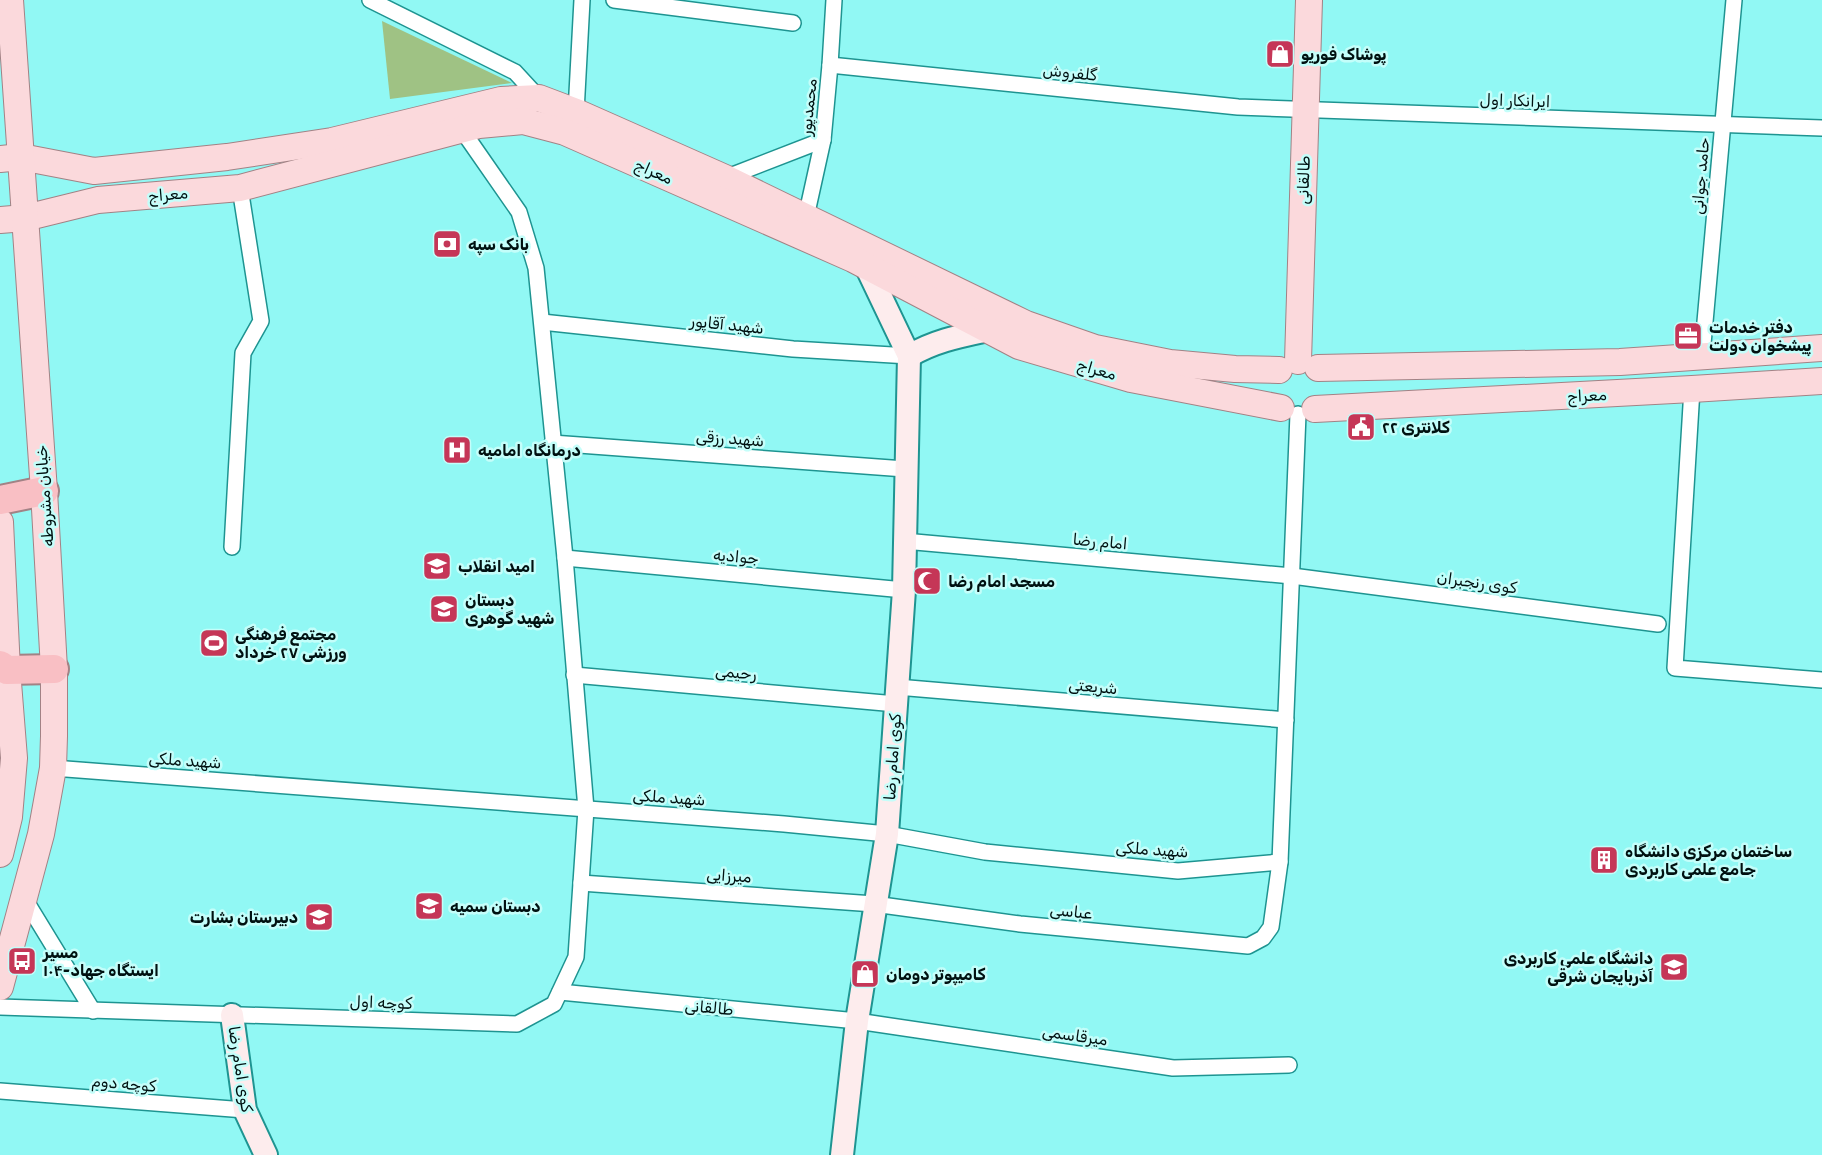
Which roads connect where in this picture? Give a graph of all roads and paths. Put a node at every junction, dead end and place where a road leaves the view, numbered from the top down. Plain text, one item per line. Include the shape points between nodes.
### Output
1 (370, 0) edge
2 (582, 0) edge
3 (614, 0) edge
4 (834, 0) edge
5 (1309, 0) edge
6 (1734, 0) edge
7 (7, 13) edge
8 (793, 23) dead end
9 (831, 65) junction
10 (539, 98) junction
11 (1305, 111) junction
12 (576, 112) junction
13 (1723, 124) junction
14 (1822, 128) edge
15 (462, 130) junction
16 (823, 140) junction
17 (10, 158) edge
18 (94, 171) junction
19 (725, 178) junction
20 (240, 188) junction
21 (98, 200) junction
22 (806, 217) junction
23 (25, 218) junction
24 (0, 220) edge
25 (866, 266) junction
26 (542, 322) junction
27 (988, 330) junction
28 (1822, 348) edge
29 (909, 356) junction
30 (1702, 356) junction
31 (1298, 366) junction
32 (1822, 381) edge
33 (1692, 389) junction
34 (1298, 410) junction
35 (552, 443) junction
36 (905, 469) junction
37 (44, 490) junction
38 (0, 500) edge
39 (0, 522) edge
40 (904, 542) junction
41 (232, 547) dead end
42 (565, 558) junction
43 (1292, 576) junction
44 (904, 590) junction
45 (1658, 624) dead end
46 (4, 668) edge
47 (54, 669) junction
48 (574, 675) junction
49 (1822, 680) edge
50 (896, 695) junction
51 (1286, 720) junction
52 (53, 768) junction
53 (586, 809) junction
54 (887, 834) junction
55 (0, 854) edge
56 (1280, 862) junction
57 (581, 883) junction
58 (24, 898) junction
59 (874, 904) junction
60 (0, 987) edge
61 (560, 992) junction
62 (0, 1007) edge
63 (93, 1011) junction
64 (232, 1015) junction
65 (857, 1022) junction
66 (1288, 1065) dead end
67 (0, 1091) edge
68 (245, 1110) junction
69 (266, 1155) edge
70 (842, 1155) edge

1 - 10 street via 515,72
2 - 12 street
3 - 8 street
4 - 9 street, محمدپور
5 - 11 main road, طالقانی
6 - 13 street, حامد جوانی
7 - 17 main road, خیابان مشروطه
9 - 11 street, گلفروش
9 - 16 street, محمدپور
10 - 12 main road, معراج
10 - 18 main road, معراج via 501,100 332,141
11 - 13 street, ایرانکار اول
11 - 31 main road, طالقانی
12 - 19 main road, معراج
13 - 14 street, ایرانکار اول
13 - 30 street, حامد جوانی
15 - 20 main road, معراج
15 - 25 main road, معراج via 523,121 565,132
15 - 26 street, کوچه اول via 519,212 536,268
16 - 19 street
16 - 22 street, محمدپور
17 - 18 main road, معراج
17 - 23 main road, خیابان مشروطه
18 - 21 main road
19 - 22 main road, معراج
20 - 21 main road, معراج
20 - 41 street via 261,321 243,353
21 - 23 main road, معراج
22 - 31 main road, معراج via 1026,324 1095,348 1170,363 1235,369
23 - 24 main road, معراج
23 - 37 main road, خیابان مشروطه
25 - 27 main road, معراج
25 - 29 street
26 - 29 street, شهید آقاپور via 793,349
26 - 35 street, کوچه اول
27 - 29 street via 924,346
27 - 34 main road, معراج via 1018,346 1131,379
28 - 30 main road, معراج
29 - 36 street, کوی امام رضا
30 - 31 main road, معراج via 1620,362
31 - 34 main road via 1274,377 1273,393 1276,401
31 - 34 main road via 1323,375 1326,384 1322,402
32 - 33 main road, معراج
33 - 34 main road, معراج
33 - 49 street via 1675,668
34 - 43 street
35 - 36 street, شهید رزقی
35 - 42 street, کوچه اول
36 - 40 street, کوی امام رضا
37 - 38 highway
37 - 47 main road, خیابان مشروطه
39 - 46 main road
40 - 43 street, امام رضا
40 - 44 street, کوی امام رضا
42 - 44 street, جوادیه
42 - 48 street, کوچه اول
43 - 45 street, کوی رنجبران
43 - 51 street
44 - 50 street, کوی امام رضا
46 - 47 highway
46 - 55 main road via 14,758 9,817
47 - 52 main road, خیابان مشروطه
48 - 50 street, رحیمی
48 - 53 street, کوچه اول
50 - 51 street, شریعتی
50 - 54 street, کوی امام رضا
51 - 56 street
52 - 53 street, شهید ملکی
52 - 58 main road, خیابان مشروطه
53 - 54 street, شهید ملکی
53 - 57 street, کوچه اول
54 - 56 street, شهید ملکی via 985,852 1178,871
54 - 59 street, کوی امام رضا
56 - 59 street, عباسی via 1271,927 1263,938 1248,946 1020,924
57 - 59 street, میرزایی
57 - 61 street, کوچه اول via 576,957
58 - 60 main road, خیابان مشروطه
58 - 63 street
59 - 65 street, کوی امام رضا
61 - 64 street, کوچه اول via 555,1004 518,1024
61 - 65 street, طالقانی
62 - 63 street, کوچه اول
63 - 64 street, کوچه اول
64 - 68 street, کوی امام رضا
65 - 66 street, میرقاسمی via 1173,1068
65 - 70 street, کوی امام رضا
67 - 68 street, کوچه دوم
68 - 69 street, کوی امام رضا

